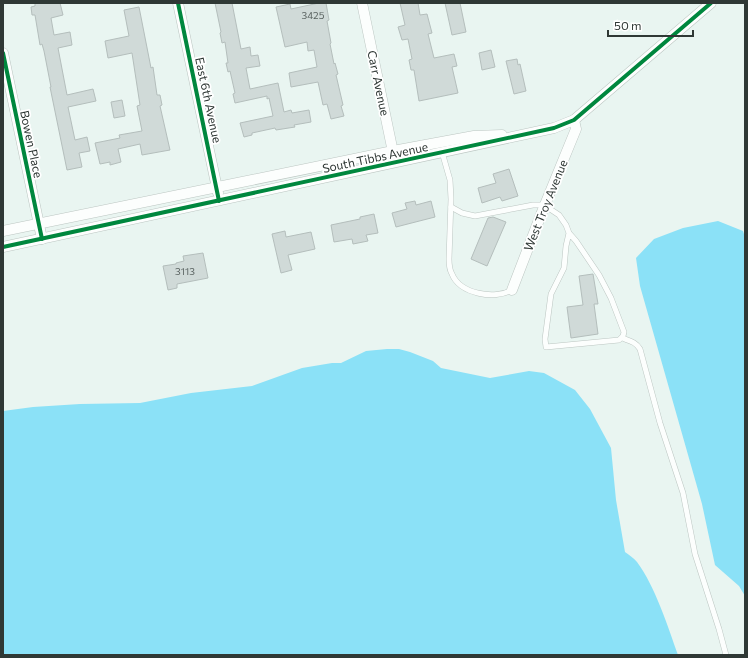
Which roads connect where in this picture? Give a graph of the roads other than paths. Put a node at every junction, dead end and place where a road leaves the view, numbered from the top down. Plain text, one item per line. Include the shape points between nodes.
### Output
1 (178, 3) edge
2 (362, 3) edge
3 (711, 3) edge
4 (3, 53) edge
5 (574, 120) junction
6 (530, 134) junction
7 (393, 151) junction
8 (442, 152) junction
9 (396, 163) junction
10 (216, 187) junction
11 (219, 201) junction
12 (544, 205) junction
13 (451, 207) junction
14 (38, 224) junction
15 (3, 231) edge
16 (569, 233) junction
17 (42, 239) junction
18 (3, 247) edge
19 (512, 290) joint
20 (622, 338) junction
21 (726, 655) edge

1 - 10 street, East 6th Avenue
2 - 7 street, Carr Avenue
3 - 5 street, South Tibbs Avenue
4 - 14 street, Bowen Place
5 - 6 street, South Tibbs Avenue
5 - 12 street, West Troy Avenue via 576,128
6 - 7 street, South Tibbs Avenue via 474,136
6 - 8 street, South Tibbs Avenue
7 - 9 street, Carr Avenue
7 - 10 street, South Tibbs Avenue
8 - 9 street, South Tibbs Avenue
8 - 13 lane via 450,180
9 - 11 street, South Tibbs Avenue
10 - 11 street, East 6th Avenue
10 - 14 street, South Tibbs Avenue
11 - 17 street, South Tibbs Avenue
12 - 13 lane via 475,216
12 - 16 lane via 559,215
12 - 19 street, West Troy Avenue
13 - 19 lane via 449,259 452,276 460,285 478,293 495,295
14 - 15 street, South Tibbs Avenue
14 - 17 street, Bowen Place
16 - 20 lane via 599,275 620,320 624,332
16 - 20 lane via 564,268 551,294 546,347 615,341
17 - 18 street, South Tibbs Avenue
20 - 21 lane via 633,342 640,349 660,423 683,493 695,554

